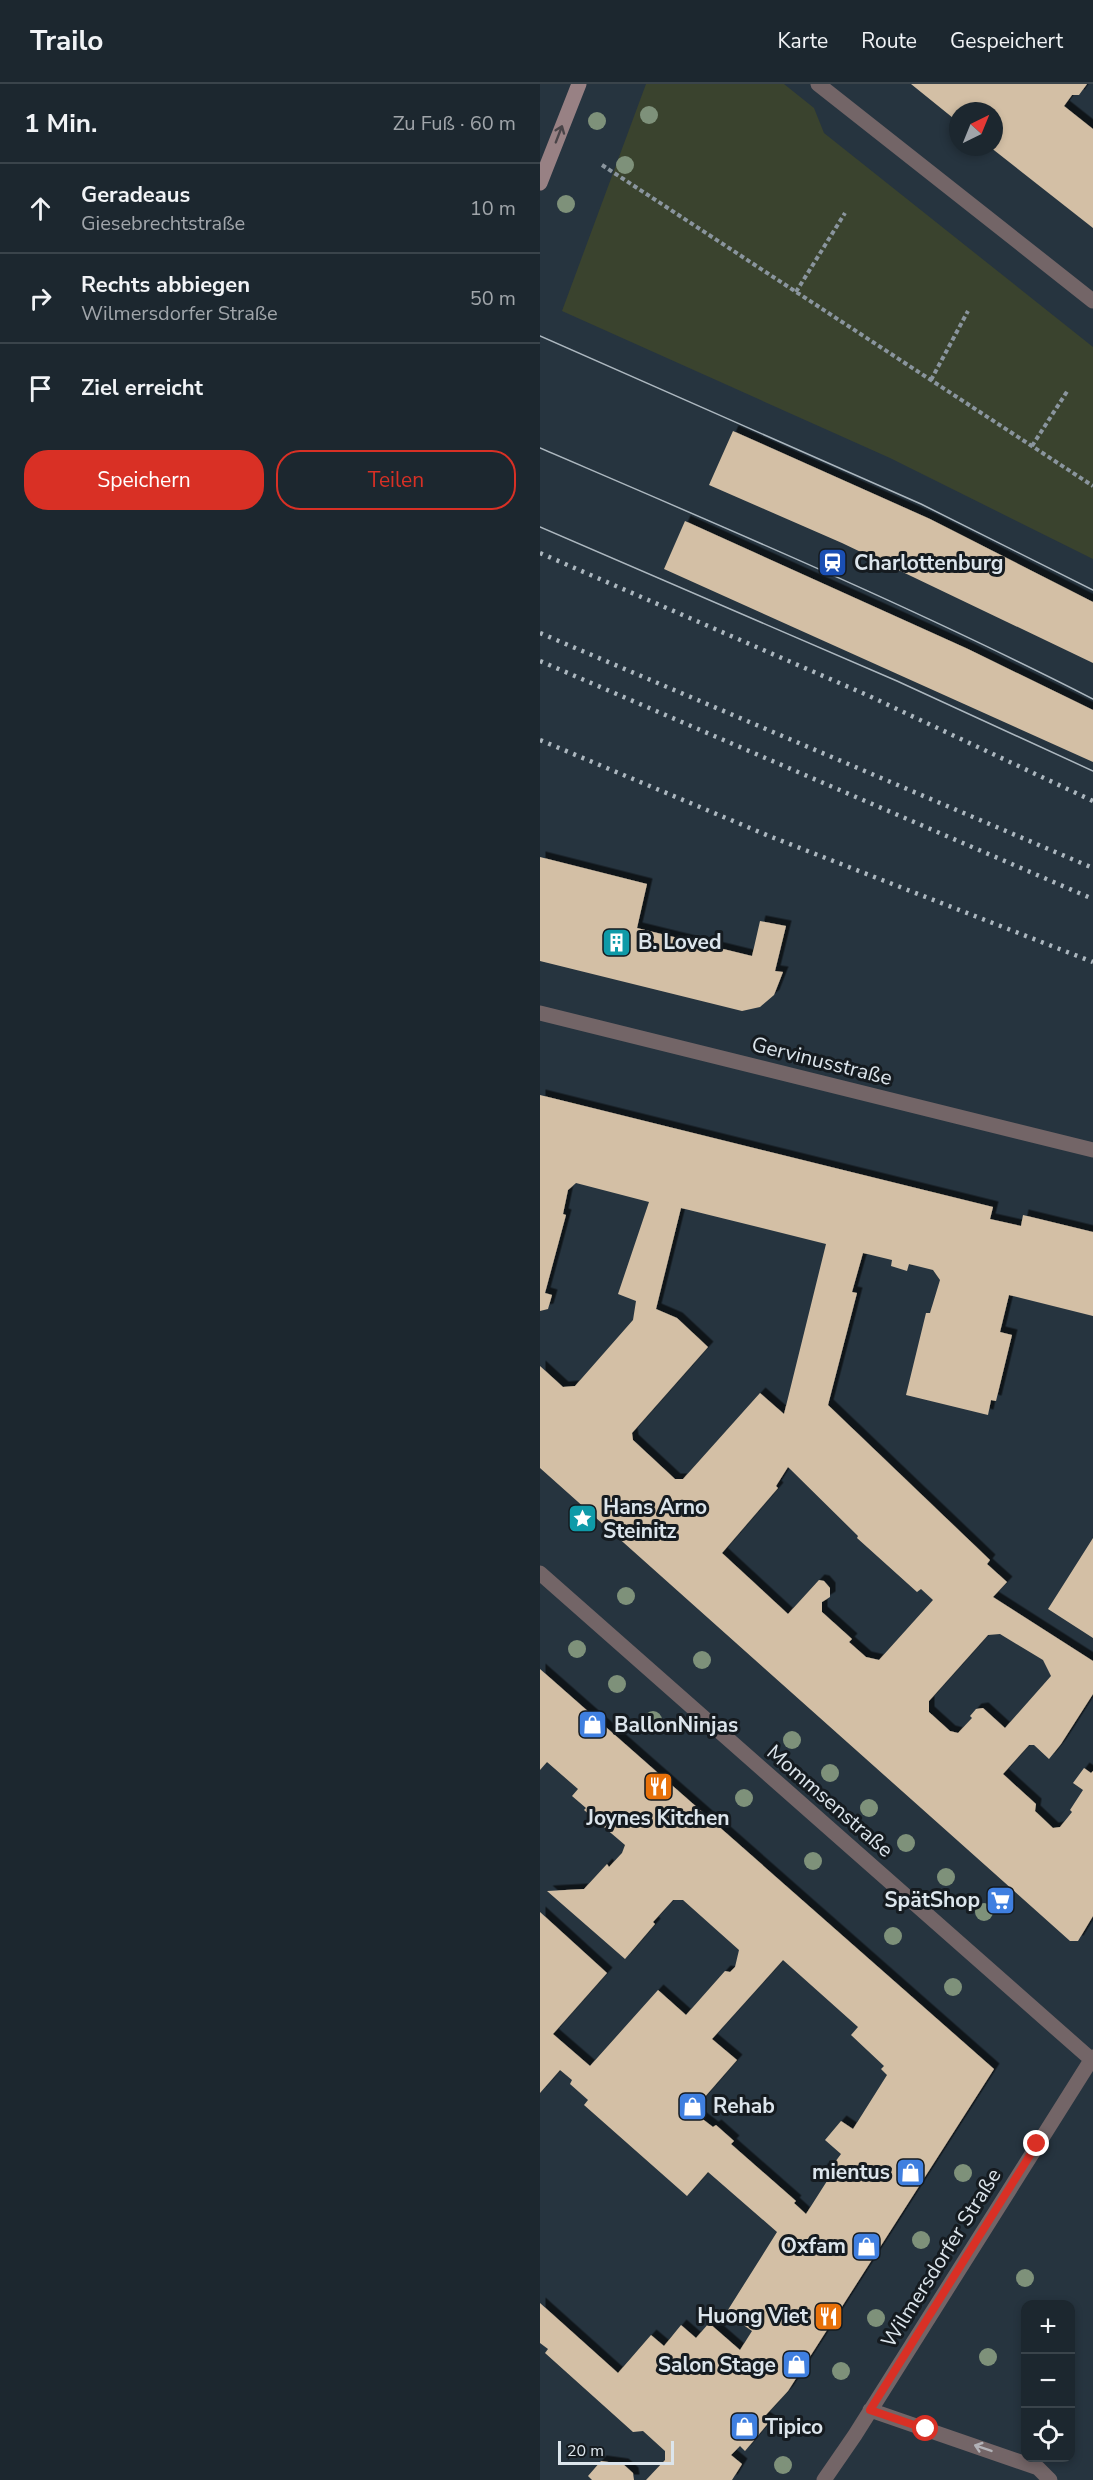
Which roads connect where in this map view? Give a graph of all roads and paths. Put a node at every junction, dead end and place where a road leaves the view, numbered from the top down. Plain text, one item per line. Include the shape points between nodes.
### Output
1 (579, 84) edge
2 (818, 84) edge
3 (602, 165) dead end
4 (540, 183) edge
5 (845, 213) dead end
6 (796, 292) junction
7 (1093, 301) edge
8 (968, 311) dead end
9 (931, 380) junction
10 (1068, 390) dead end
11 (1032, 446) junction
12 (1093, 486) edge
13 (540, 1013) edge
14 (1093, 1149) edge
15 (540, 1573) edge
16 (1093, 2059) edge
17 (870, 2410) junction
18 (824, 2480) edge
19 (1050, 2480) edge

4 -> 1 main road
2 - 7 street
3 - 6 path
5 - 6 path
6 - 9 path
8 - 9 path
9 - 11 path
10 - 11 path
11 - 12 path
13 - 14 street, Gervinusstraße
15 - 16 street, Mommsenstraße
16 - 17 street, Wilmersdorfer Straße
17 - 18 street, Wilmersdorfer Straße
19 -> 17 street via 1038,2468

